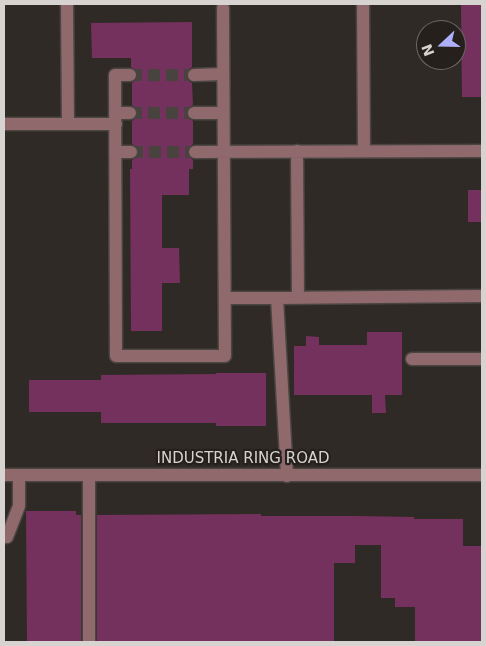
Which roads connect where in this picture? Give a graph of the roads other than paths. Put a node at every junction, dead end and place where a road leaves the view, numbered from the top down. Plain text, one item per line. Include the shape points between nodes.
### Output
1 (67, 4) edge
2 (363, 4) edge
3 (223, 8) dead end
4 (130, 74) tunnel mouth
5 (194, 74) tunnel mouth
6 (223, 74) junction
7 (130, 113) tunnel mouth
8 (194, 113) tunnel mouth
9 (224, 113) junction
10 (116, 119) junction
11 (4, 124) edge
12 (68, 124) junction
13 (297, 151) junction
14 (364, 151) junction
15 (482, 151) edge
16 (116, 152) junction
17 (131, 152) tunnel mouth
18 (195, 152) tunnel mouth
19 (224, 152) junction
20 (482, 296) edge
21 (224, 298) junction
22 (277, 298) junction
23 (298, 298) junction
24 (412, 359) dead end
25 (482, 359) edge
26 (4, 475) edge
27 (19, 475) junction
28 (482, 475) edge
29 (89, 476) junction
30 (287, 476) junction
31 (4, 536) edge
32 (89, 642) edge

1 - 12 street
2 - 14 street
3 - 6 street
4 - 10 street via 115,74
5 - 6 street
6 - 9 street
7 - 10 street
8 - 9 street
9 - 19 street
10 - 12 street
10 - 16 street
11 - 12 street
13 - 14 street
13 - 19 street
13 - 23 street
14 - 15 street
16 - 17 street
16 - 21 street via 116,356 224,356
18 - 19 street
19 - 21 street
20 - 23 street
21 - 22 street
22 - 23 street
22 - 30 street
24 - 25 street
26 - 27 street, INDUSTRIA RING ROAD
27 - 29 street, INDUSTRIA RING ROAD
27 - 31 street via 20,506 7,536
28 - 30 street, INDUSTRIA RING ROAD
29 - 30 street, INDUSTRIA RING ROAD
29 - 32 street

